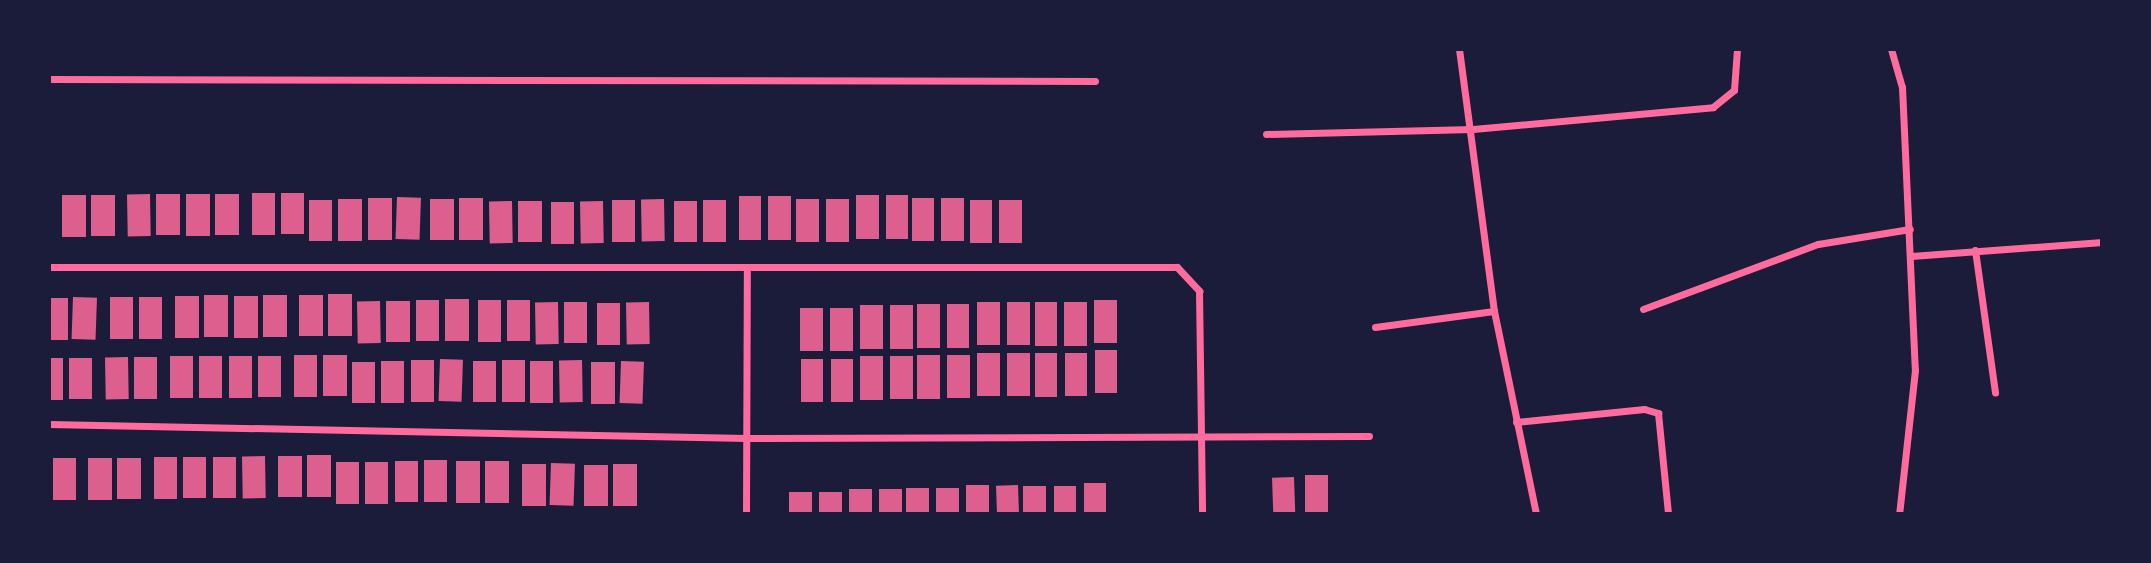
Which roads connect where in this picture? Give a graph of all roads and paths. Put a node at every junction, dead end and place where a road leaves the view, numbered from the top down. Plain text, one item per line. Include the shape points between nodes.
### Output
1 (1459, 49) edge
2 (1737, 49) edge
3 (1891, 49) edge
4 (49, 79) edge
5 (1095, 81) dead end
6 (1473, 130) junction
7 (1266, 134) dead end
8 (1910, 229) junction
9 (2102, 242) edge
10 (1975, 250) junction
11 (1910, 256) junction
12 (49, 267) edge
13 (747, 268) junction
14 (1643, 309) dead end
15 (1494, 312) junction
16 (1375, 327) dead end
17 (1995, 393) dead end
18 (1516, 422) junction
19 (49, 424) edge
20 (1369, 436) dead end
21 (747, 438) junction
22 (1203, 440) junction
23 (746, 514) edge
24 (1202, 514) edge
25 (1535, 514) edge
26 (1668, 514) edge
27 (1899, 514) edge

1 - 6 street
2 - 6 street via 1734,90 1713,107
3 - 8 street via 1902,87
4 - 5 street
6 - 7 street
6 - 15 street
8 - 11 street
8 - 14 street via 1818,244
9 - 10 street
10 - 11 street
10 - 17 street
11 - 27 street via 1916,411
12 - 13 street
13 - 21 street
13 - 22 street via 1177,267 1199,290
15 - 16 street
15 - 18 street
18 - 25 street
18 - 26 street via 1644,409 1658,413
19 - 21 street
20 - 22 street
21 - 22 street
21 - 23 street
22 - 24 street

